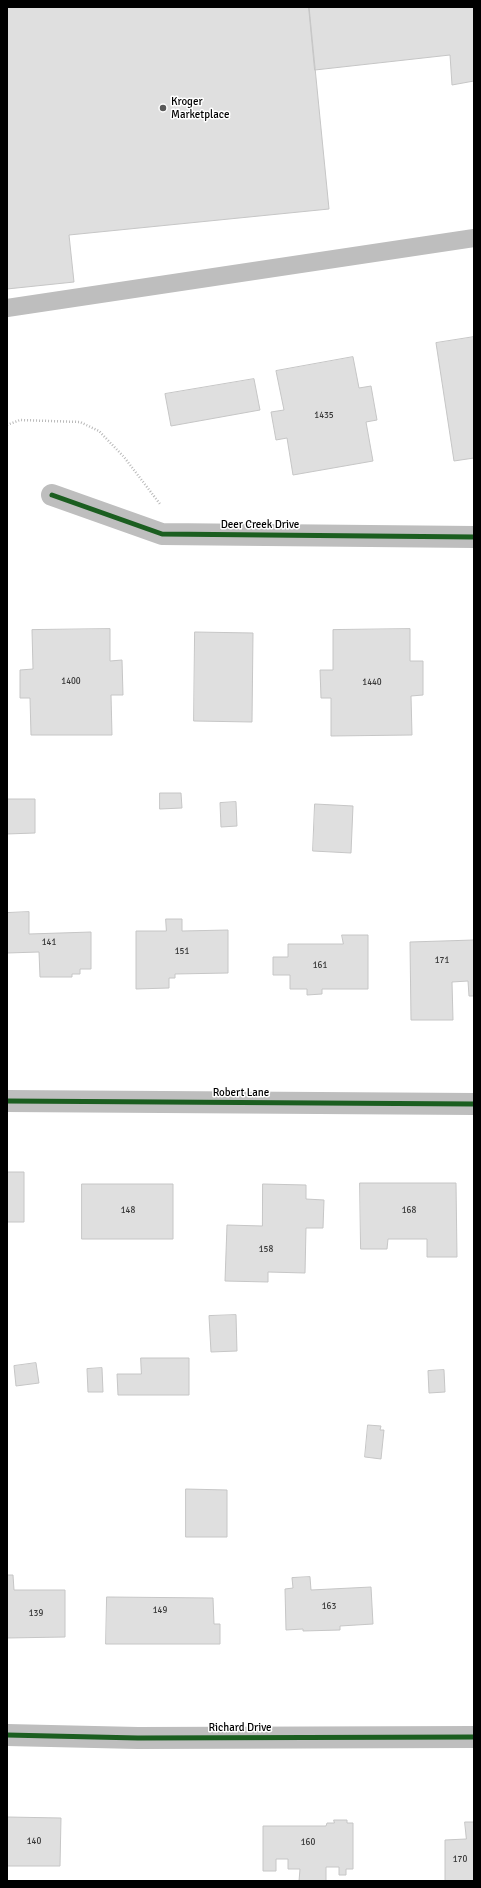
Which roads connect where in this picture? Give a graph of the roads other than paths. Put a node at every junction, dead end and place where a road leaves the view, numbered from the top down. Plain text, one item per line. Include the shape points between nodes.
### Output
1 (474, 238) edge
2 (7, 308) edge
3 (52, 494) dead end
4 (474, 537) edge
5 (7, 1101) edge
6 (474, 1104) edge
7 (7, 1735) edge
8 (474, 1737) edge

1 - 2 lane
3 - 4 street, Deer Creek Drive via 162,534
5 - 6 street, Robert Lane
7 - 8 street, Richard Drive via 138,1738

